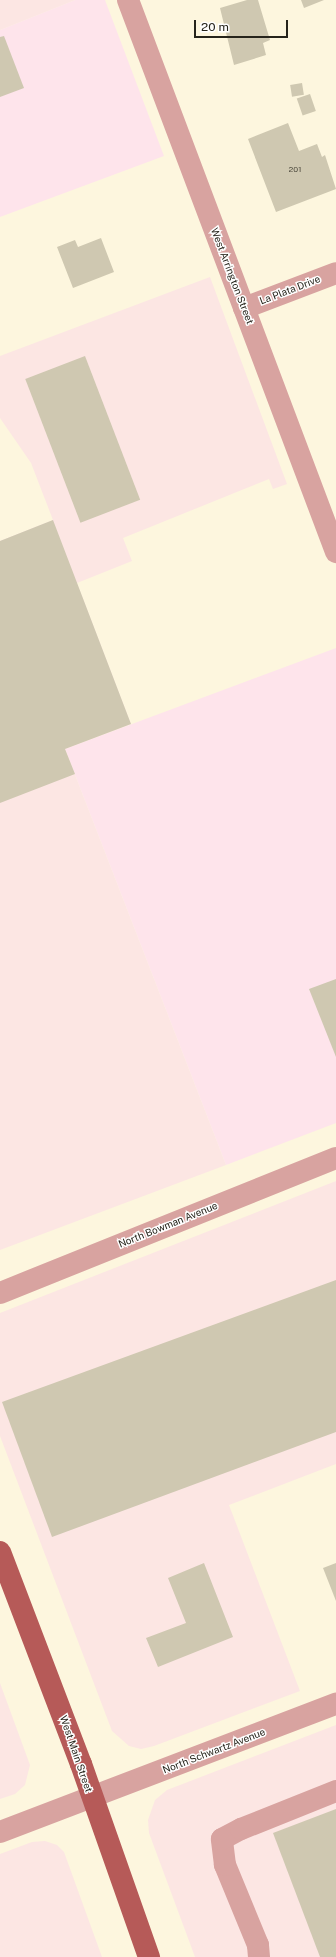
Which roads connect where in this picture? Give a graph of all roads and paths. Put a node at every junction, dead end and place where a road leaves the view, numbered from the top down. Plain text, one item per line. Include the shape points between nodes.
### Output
1 (128, 0) edge
2 (336, 273) edge
3 (244, 308) junction
4 (336, 552) edge
5 (336, 1158) edge
6 (0, 1293) edge
7 (0, 1552) edge
8 (336, 1704) edge
9 (336, 1791) edge
10 (91, 1799) junction
11 (0, 1832) edge
12 (149, 1957) edge
13 (259, 1957) edge

1 - 3 street, West Arrington Street
2 - 3 street, La Plata Drive
3 - 4 street, West Arrington Street
5 - 6 street, North Bowman Avenue
7 - 10 main road, West Main Street via 81,1764
8 - 10 street, North Schwartz Avenue
9 - 13 street via 241,1829 222,1840 225,1864 258,1945
10 - 11 street, North Schwartz Avenue
10 - 12 main road, West Main Street

